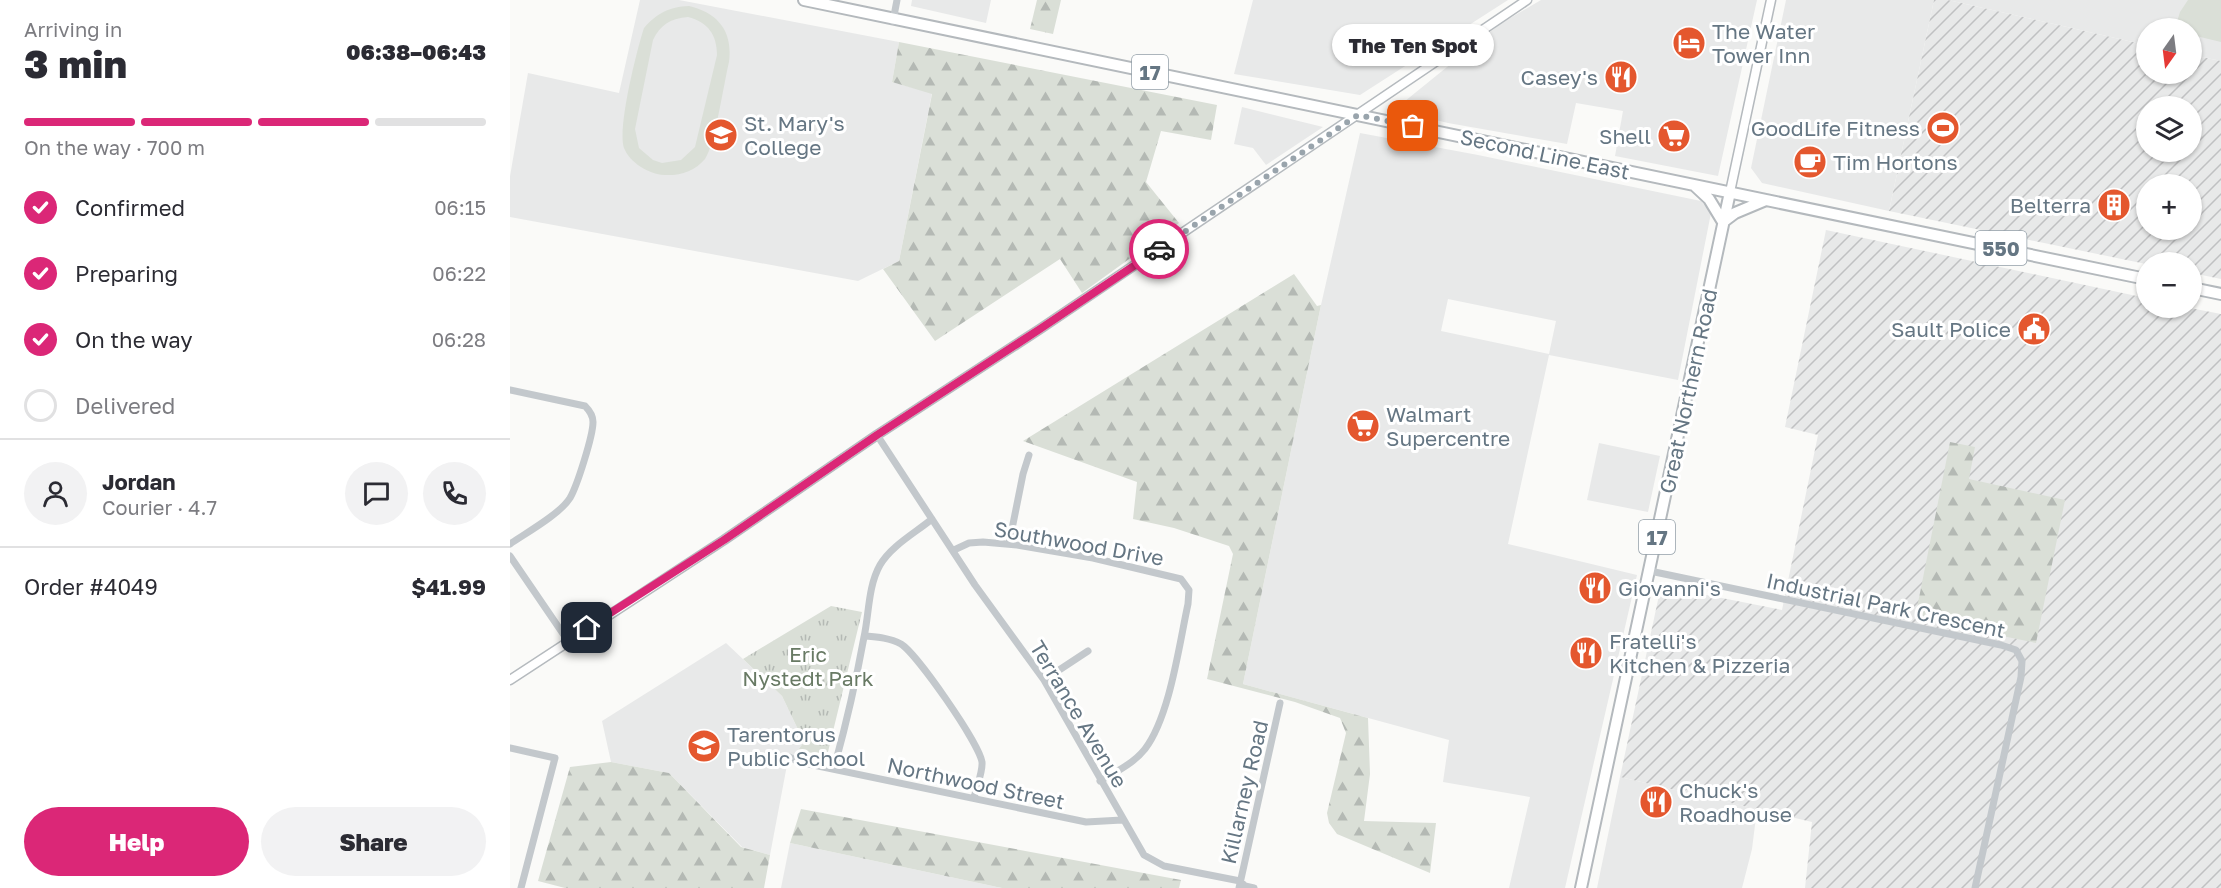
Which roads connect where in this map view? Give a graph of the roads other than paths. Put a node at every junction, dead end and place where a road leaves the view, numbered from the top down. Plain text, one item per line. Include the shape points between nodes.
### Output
1 (804, 0) edge
2 (897, 0) edge
3 (1527, 0) edge
4 (1771, 0) edge
5 (893, 19) junction
6 (1358, 115) junction
7 (1693, 184) junction
8 (1730, 192) junction
9 (1766, 200) junction
10 (1724, 222) junction
11 (2136, 277) edge
12 (2202, 290) edge
13 (2221, 294) edge
14 (510, 390) edge
15 (877, 435) junction
16 (1029, 455) dead end
17 (932, 519) junction
18 (510, 544) edge
19 (1009, 544) junction
20 (954, 550) junction
21 (510, 556) edge
22 (1650, 571) junction
23 (865, 636) junction
24 (568, 641) junction
25 (1088, 651) dead end
26 (510, 680) edge
27 (1044, 680) junction
28 (1280, 703) dead end
29 (510, 748) edge
30 (789, 757) dead end
31 (834, 768) junction
32 (1100, 781) junction
33 (974, 798) junction
34 (1122, 820) junction
35 (1240, 885) edge
36 (520, 888) edge
37 (1254, 888) edge
38 (1581, 888) edge
39 (1975, 888) edge

1 - 5 highway, Second Line East / 17
2 - 5 street
3 - 6 main road
4 - 8 main road, Great Northern Road
5 - 6 highway, Second Line East / 17
6 - 7 highway, Second Line East / 17
6 - 15 main road
7 - 8 highway, Second Line East / 17
7 - 10 highway
8 - 9 highway, Second Line East / 550
8 - 10 highway, Great Northern Road / 17
9 - 10 highway
9 - 11 highway, Second Line East / 550
10 - 22 highway, Great Northern Road / 17
12 - 13 highway
14 - 18 street via 585,406 593,421 582,467 569,499
15 - 17 street, Terrance Avenue
15 - 24 main road
16 - 19 street
17 - 20 street, Terrance Avenue
17 - 23 street via 879,567
19 - 20 street, Southwood Drive via 976,542
19 - 32 street, Southwood Drive via 1093,558 1181,579 1189,590 1163,716 1146,748
20 - 27 street, Terrance Avenue
21 - 24 street
22 - 38 highway, Great Northern Road / 17
22 - 39 street, Industrial Park Crescent via 2016,650 2022,661 2021,677
23 - 31 street
23 - 33 street via 889,639 915,657 973,740 982,763
24 - 26 main road
25 - 27 street
27 - 32 street, Terrance Avenue
28 - 35 street, Killarney Road
29 - 36 street via 555,758
30 - 31 street, Northwood Street
31 - 33 street, Northwood Street
32 - 34 street, Terrance Avenue
33 - 34 street, Northwood Street via 1086,822
34 - 35 street, Terrance Avenue via 1144,855 1164,866
35 - 37 street, Terrance Avenue

